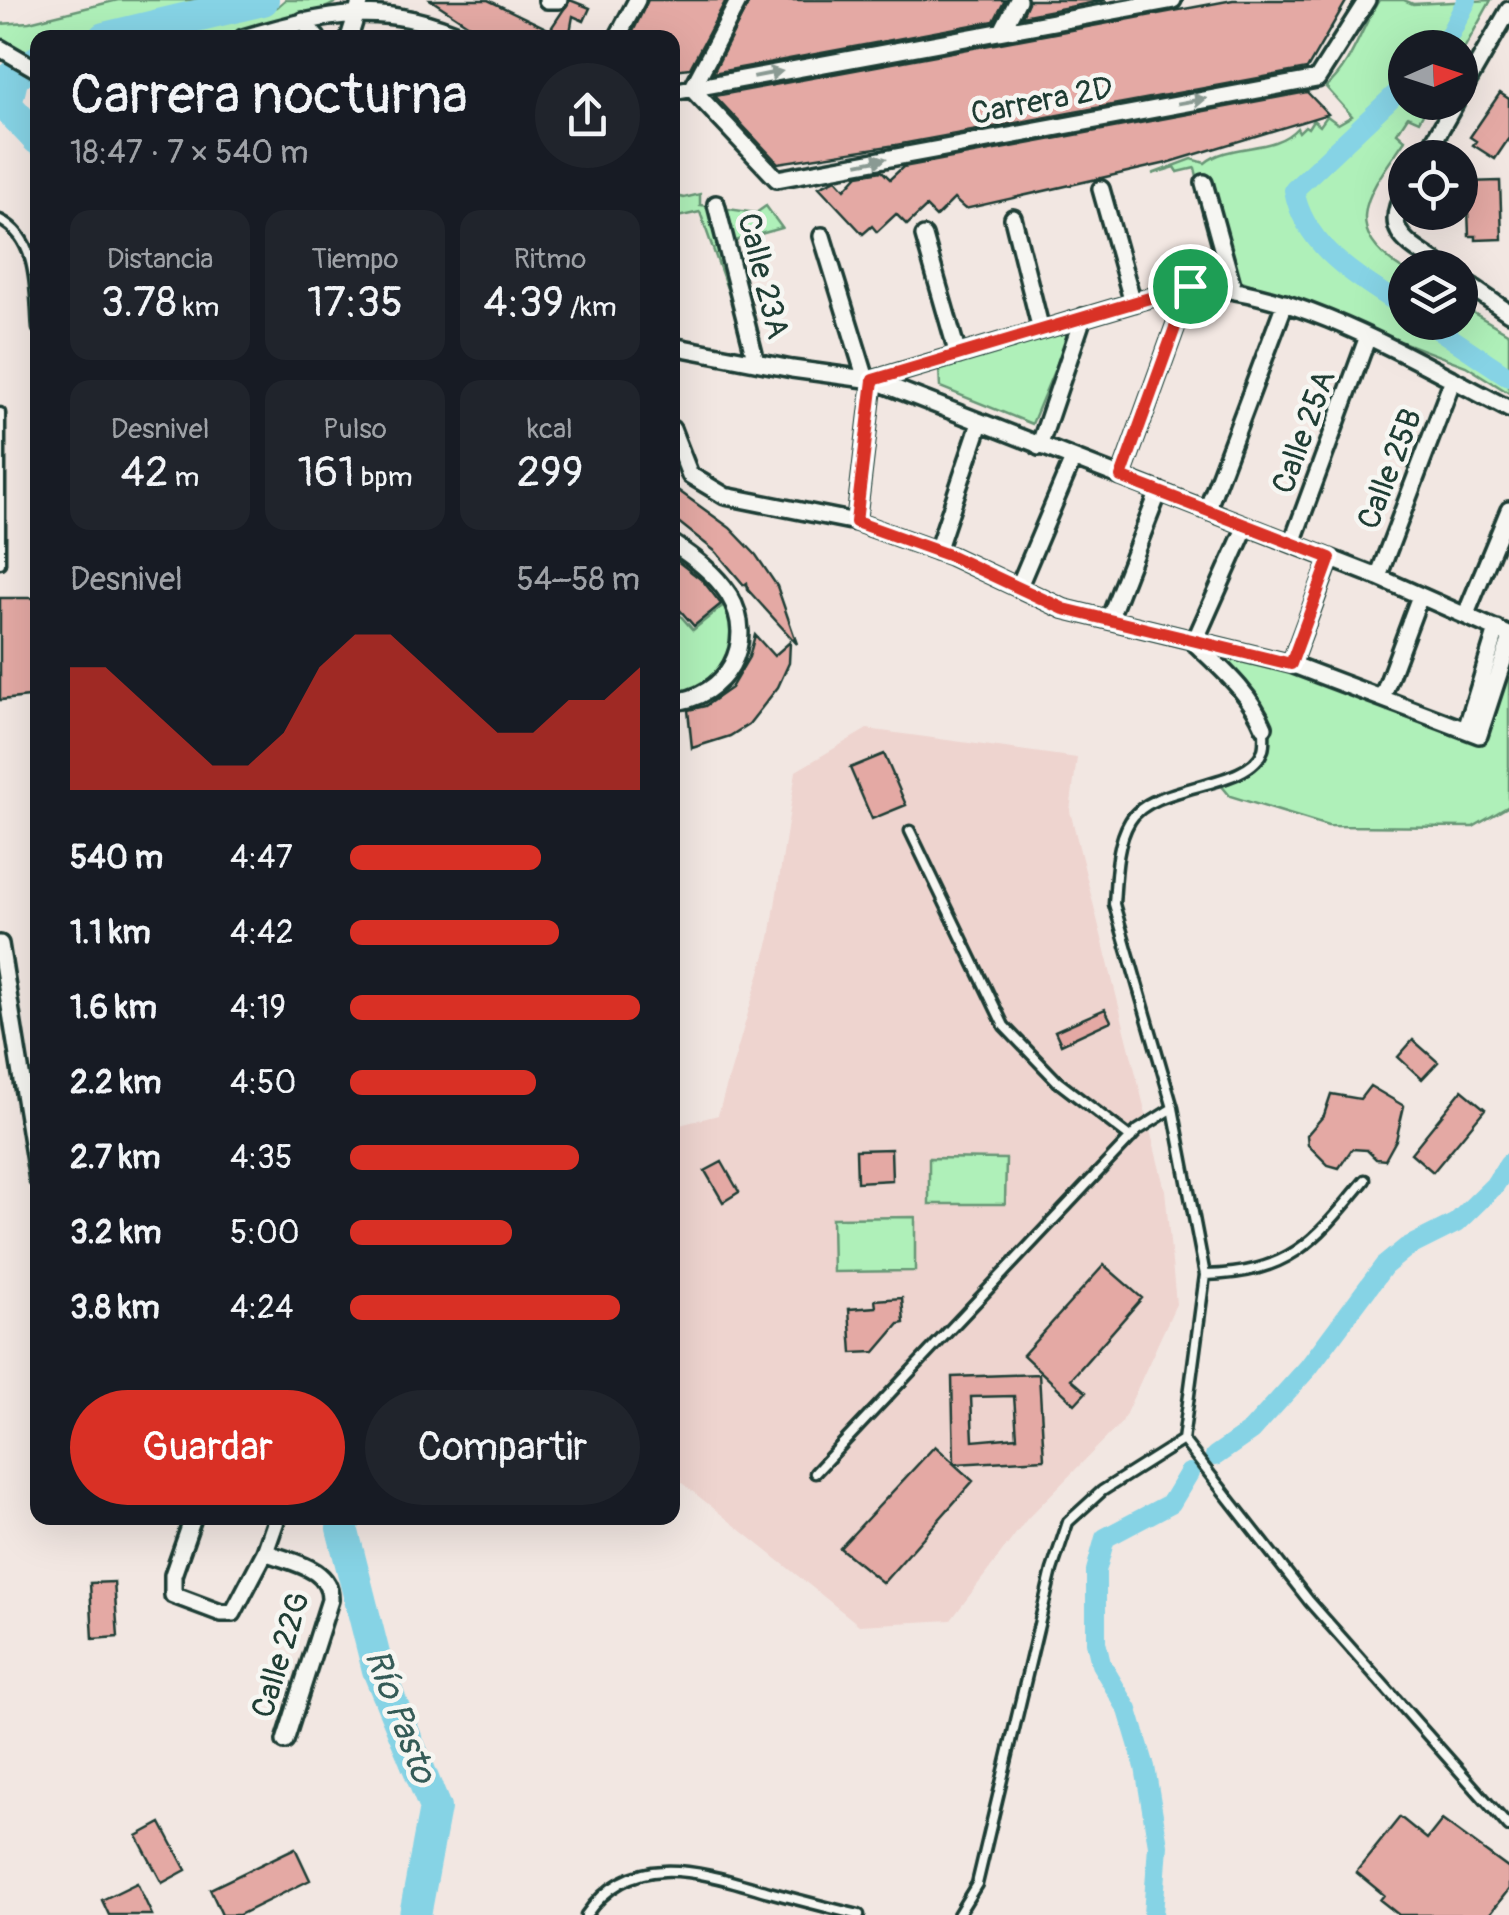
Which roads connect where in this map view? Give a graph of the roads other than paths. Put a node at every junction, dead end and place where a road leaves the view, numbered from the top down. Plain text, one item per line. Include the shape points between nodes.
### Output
1 (547, 0) edge
2 (559, 0) edge
3 (637, 0) edge
4 (739, 0) edge
5 (1018, 0) edge
6 (1172, 0) edge
7 (1367, 0) edge
8 (1126, 4) edge
9 (360, 6) edge
10 (1509, 10) edge
11 (303, 21) junction
12 (1003, 29) junction
13 (271, 30) edge
14 (310, 30) edge
15 (352, 30) edge
16 (453, 30) edge
17 (621, 30) edge
18 (0, 48) edge
19 (1478, 64) edge
20 (30, 65) edge
21 (692, 89) junction
22 (680, 91) edge
23 (776, 179) joint
24 (1204, 182) dead end
25 (1101, 188) dead end
26 (716, 204) dead end
27 (1013, 218) dead end
28 (0, 220) edge
29 (1397, 230) edge
30 (822, 236) dead end
31 (924, 236) dead end
32 (1419, 250) edge
33 (30, 264) edge
34 (1190, 286) junction
35 (1233, 288) junction
36 (1478, 291) edge
37 (1134, 303) junction
38 (1285, 304) junction
39 (1509, 313) edge
40 (1083, 318) junction
41 (1041, 330) junction
42 (1367, 339) junction
43 (680, 348) edge
44 (958, 355) junction
45 (756, 362) junction
46 (870, 379) junction
47 (1453, 379) junction
48 (1509, 409) edge
49 (0, 413) edge
50 (980, 423) junction
51 (1, 426) edge
52 (1039, 447) junction
53 (680, 449) edge
54 (1072, 461) junction
55 (1121, 477) junction
56 (1159, 491) junction
57 (1206, 510) junction
58 (1509, 510) edge
59 (856, 522) junction
60 (1246, 526) junction
61 (1292, 544) junction
62 (680, 548) edge
63 (938, 551) junction
64 (1330, 558) junction
65 (0, 563) edge
66 (1378, 578) junction
67 (1019, 586) junction
68 (1420, 596) junction
69 (1466, 614) junction
70 (1110, 617) junction
71 (1503, 632) edge
72 (1194, 642) junction
73 (1509, 643) edge
74 (1291, 664) junction
75 (1382, 698) junction
76 (680, 700) edge
77 (1264, 727) joint
78 (1474, 729) junction
79 (910, 831) dead end
80 (0, 944) edge
81 (1173, 1108) junction
82 (30, 1130) edge
83 (1131, 1138) junction
84 (1365, 1180) dead end
85 (1205, 1275) junction
86 (1183, 1440) junction
87 (815, 1474) dead end
88 (191, 1525) edge
89 (275, 1525) edge
90 (265, 1552) junction
91 (284, 1741) dead end
92 (1509, 1827) edge
93 (586, 1915) edge
94 (859, 1915) edge
95 (958, 1915) edge

1 - 2 street
3 - 17 street
4 - 21 street
5 - 12 street
6 - 8 street
23 -> 7 street, Carrera 2D via 1317,79
8 - 12 street
9 - 11 street
9 - 15 street
9 - 16 street via 420,12
10 - 19 street
11 - 13 street
11 - 14 street
21 -> 12 street
18 - 20 street
21 - 22 street
21 - 23 street, Calle 23A
24 - 35 street
25 - 37 street
26 - 45 street, Calle 23A
27 - 41 street
28 - 33 lane via 15,229
29 - 32 street
30 - 46 street
31 - 44 street
34 - 35 street
34 - 37 street
34 - 55 street
35 - 38 street
36 - 39 street
37 - 40 street
38 - 42 street
38 - 57 street
40 - 41 street
40 - 52 street
41 - 44 street
42 - 47 street
42 - 61 street, Calle 25A
43 - 45 street
44 - 46 street
45 - 46 street
46 - 50 street
46 - 59 street
47 - 48 street
47 - 66 street, Calle 25B
49 - 51 lane
50 - 52 street
50 - 63 street
51 - 65 lane
52 - 54 street
53 - 59 street via 690,475 725,496
54 - 55 street
54 - 67 street
55 - 56 street
56 - 57 street
56 - 70 street
57 - 60 street
58 - 69 street
59 - 63 street
60 - 61 street
60 - 72 street
61 - 64 street
62 - 76 street via 729,595 740,639 733,665 718,684
63 - 67 street
64 - 66 street
64 - 74 street
66 - 68 street
67 - 70 street via 1064,609
68 - 69 street
68 - 75 street
69 - 71 street
70 - 72 street
71 - 78 street
72 - 74 street
72 - 77 street via 1238,685
73 - 78 street
74 - 75 street
75 - 78 street
77 - 81 lane via 1264,749 1252,767 1144,805 1121,844 1114,904
79 - 83 lane via 1004,1026 1058,1082
80 - 82 street
81 - 83 lane
81 - 85 lane
83 - 87 lane
84 - 85 lane via 1324,1230 1286,1259 1258,1270
85 - 86 lane
86 - 92 lane via 1309,1601
86 - 95 lane via 1102,1490 1068,1522 977,1884
88 - 90 street via 173,1595 221,1613 233,1613
89 - 90 street
90 - 91 street, Calle 22G via 324,1576 331,1586
93 - 94 lane via 601,1894 627,1880 657,1870 694,1870

